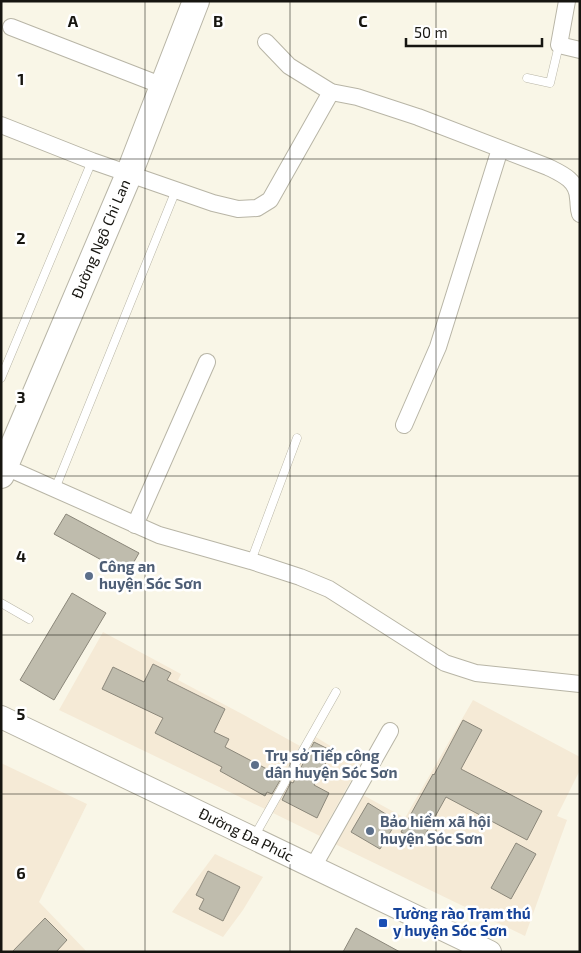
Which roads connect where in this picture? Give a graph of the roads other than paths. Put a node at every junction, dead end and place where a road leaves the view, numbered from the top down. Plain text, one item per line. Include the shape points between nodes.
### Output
1 (196, 1) edge
2 (567, 1) edge
3 (11, 27) dead end
4 (266, 42) dead end
5 (558, 44) junction
6 (580, 50) edge
7 (527, 78) dead end
8 (163, 86) junction
9 (331, 92) junction
10 (1, 125) edge
11 (500, 149) junction
12 (92, 161) junction
13 (129, 174) junction
14 (176, 190) junction
15 (580, 214) edge
16 (208, 362) dead end
17 (1, 378) edge
18 (404, 425) dead end
19 (297, 438) dead end
20 (3, 469) edge
21 (54, 489) junction
22 (135, 525) junction
23 (251, 561) junction
24 (1, 603) edge
25 (28, 619) dead end
26 (580, 684) edge
27 (336, 692) dead end
28 (1, 717) edge
29 (390, 731) dead end
30 (253, 838) junction
31 (313, 867) junction
32 (490, 952) edge

1 - 8 highway, Đường Ngô Chi Lan
2 - 5 street
3 - 8 street
4 - 9 street via 289,66
5 - 6 street
5 - 7 lane via 550,83
8 - 13 highway, Đường Ngô Chi Lan
9 - 11 street via 357,96
9 - 14 street via 270,200 257,208 238,208 213,204
10 - 12 street
11 - 15 street via 548,167 575,183
11 - 18 street via 438,347
12 - 13 street
12 - 17 lane
13 - 14 street
13 - 20 highway, Đường Ngô Chi Lan
14 - 21 lane
16 - 22 street
19 - 23 lane
20 - 21 street
21 - 22 street
22 - 23 street
23 - 26 street via 329,589 445,663 476,673
24 - 25 lane
27 - 30 lane
28 - 30 main road, Đường Đa Phúc
29 - 31 street
30 - 31 main road, Đường Đa Phúc
31 - 32 main road, Đường Đa Phúc

